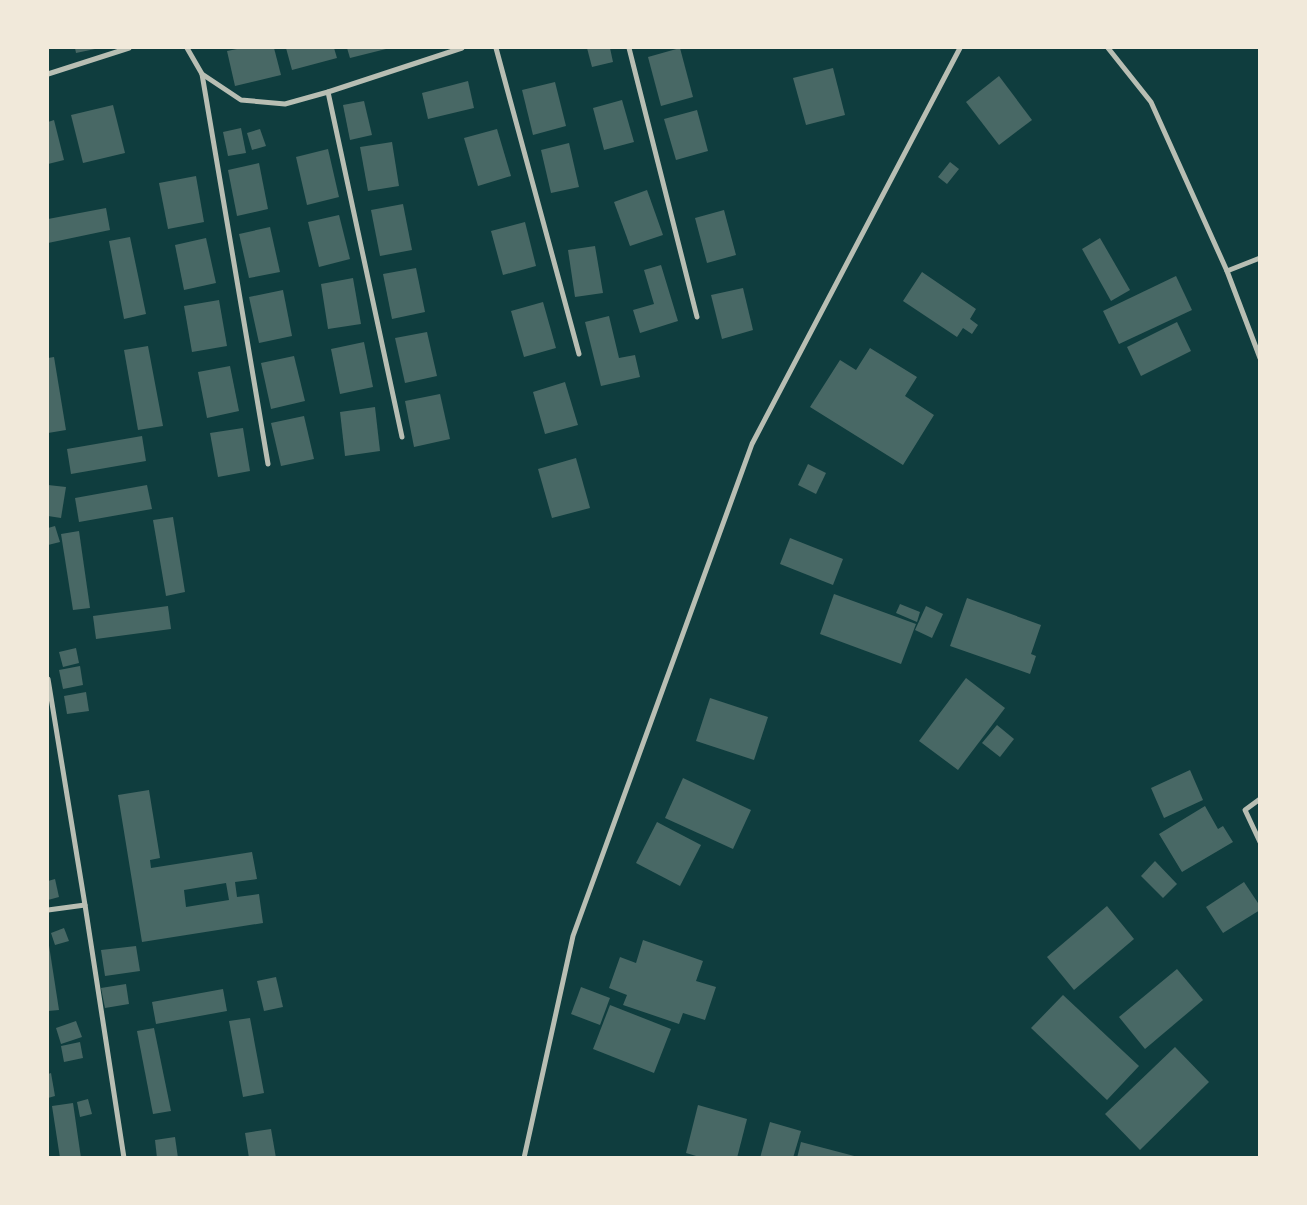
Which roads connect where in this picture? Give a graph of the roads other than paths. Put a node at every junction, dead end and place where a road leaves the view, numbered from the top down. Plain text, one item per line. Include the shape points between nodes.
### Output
1 (129, 48) edge
2 (187, 48) edge
3 (462, 48) edge
4 (496, 48) edge
5 (629, 48) edge
6 (960, 48) edge
7 (1108, 48) edge
8 (48, 74) edge
9 (202, 74) junction
10 (328, 92) junction
11 (1260, 258) edge
12 (1227, 272) junction
13 (697, 317) dead end
14 (579, 354) dead end
15 (1260, 358) edge
16 (402, 437) dead end
17 (268, 464) dead end
18 (48, 679) edge
19 (1260, 799) edge
20 (1260, 842) edge
21 (85, 905) junction
22 (48, 910) edge
23 (124, 1158) edge
24 (524, 1158) edge

1 - 8 street
2 - 9 street
3 - 10 street
4 - 14 street
5 - 13 street
6 - 24 street via 752,444 572,936
7 - 12 street via 1152,102
9 - 10 street via 241,100 286,104
9 - 17 street
10 - 16 street
11 - 12 street
12 - 15 street
18 - 21 street
19 - 20 street via 1245,810
21 - 22 street
21 - 23 street

